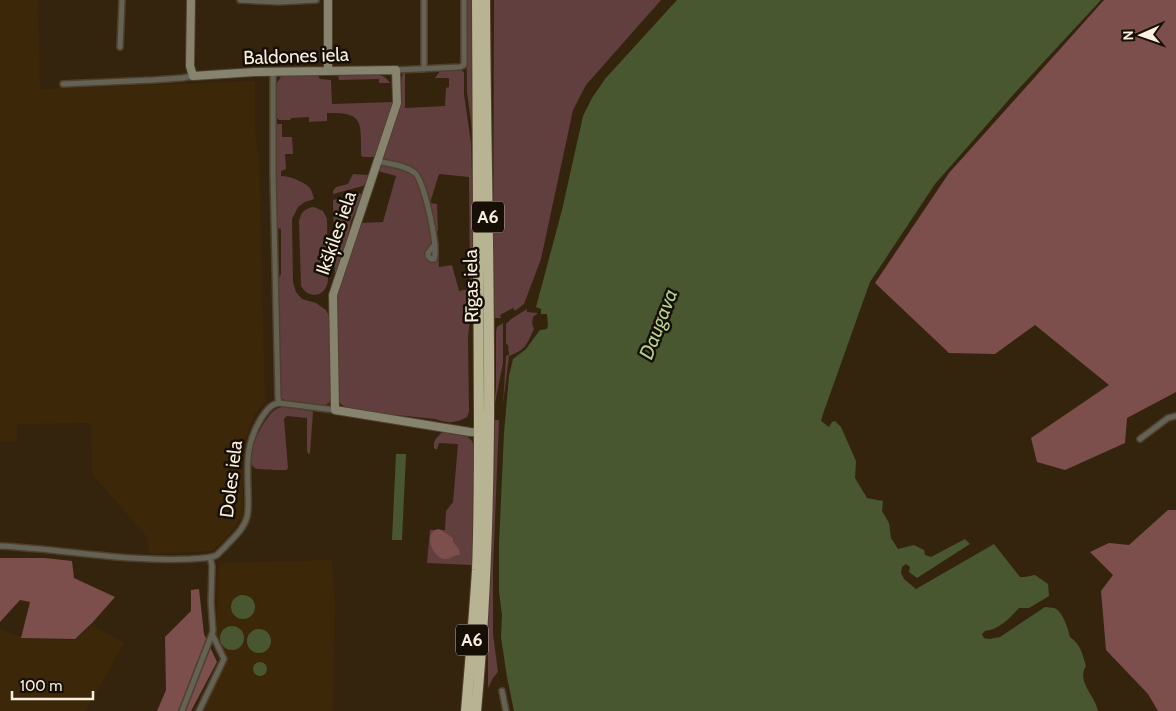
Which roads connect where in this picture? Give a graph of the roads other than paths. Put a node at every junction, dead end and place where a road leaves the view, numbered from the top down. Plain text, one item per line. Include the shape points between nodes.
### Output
1 (122, 0) edge
2 (191, 0) edge
3 (240, 0) edge
4 (316, 0) edge
5 (328, 0) edge
6 (424, 0) edge
7 (464, 0) edge
8 (476, 0) edge
9 (485, 0) edge
10 (120, 46) dead end
11 (424, 69) junction
12 (328, 70) junction
13 (396, 70) junction
14 (273, 72) junction
15 (193, 76) junction
16 (63, 84) dead end
17 (377, 161) junction
18 (435, 244) dead end
19 (279, 403) junction
20 (336, 410) junction
21 (1176, 416) edge
22 (484, 433) junction
23 (1140, 439) dead end
24 (0, 546) edge
25 (210, 557) junction
26 (481, 571) junction
27 (212, 634) junction
28 (502, 691) dead end
29 (182, 711) edge
30 (199, 711) edge
31 (466, 711) edge
32 (476, 711) edge
33 (506, 711) edge

1 - 10 street
2 - 15 street via 190,66
3 - 4 street
5 - 12 street
6 - 11 street
7 - 11 street, Baldones iela via 464,65
8 - 22 highway, Rīgas iela / A6
9 - 22 highway, Rīgas iela / A6
11 - 13 street, Baldones iela
12 - 13 street, Baldones iela
12 - 14 street, Baldones iela
13 - 17 street, Ikšķiles iela via 397,103
14 - 15 street, Baldones iela
14 - 19 street
15 - 16 street, Baldones iela
17 - 18 street via 407,168 418,177
17 - 20 street, Ikšķiles iela via 333,295
19 - 20 street
19 - 25 street, Doles iela via 264,414 249,445 245,522 235,537 216,556
20 - 22 street
21 - 23 street via 1168,418
22 - 26 highway, Rīgas iela / A6
24 - 25 street via 154,559
25 - 27 street
26 - 31 highway, A6
26 - 32 highway, A6 via 483,619
27 - 29 street
27 - 30 street via 224,659
28 - 33 street

